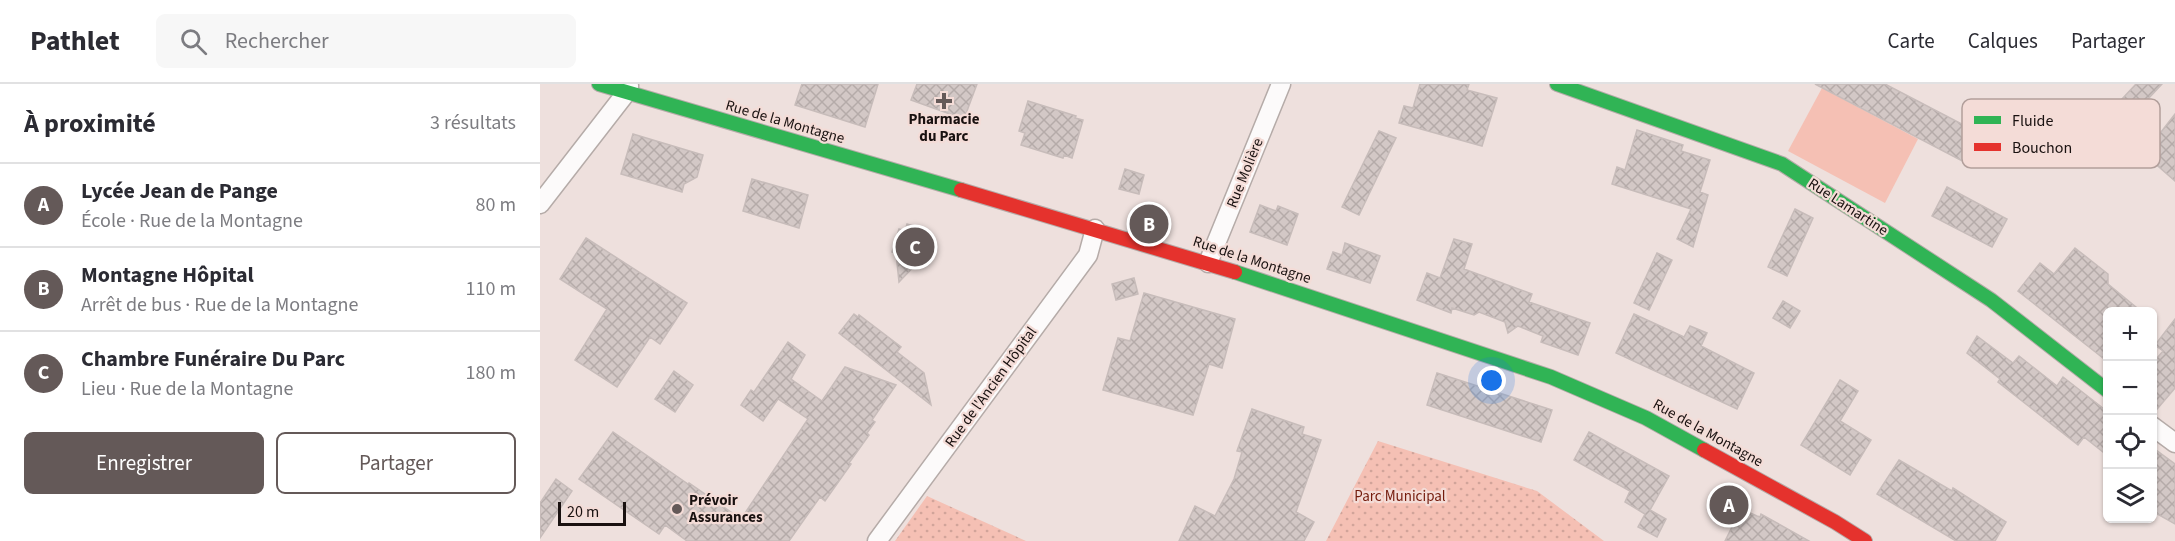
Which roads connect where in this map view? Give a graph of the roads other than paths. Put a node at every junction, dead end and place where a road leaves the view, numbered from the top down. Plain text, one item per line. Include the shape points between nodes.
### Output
1 (599, 84) edge
2 (1281, 84) edge
3 (1557, 84) edge
4 (628, 88) edge
5 (540, 204) edge
6 (1095, 229) junction
7 (1208, 263) junction
8 (2103, 387) edge
9 (2157, 430) edge
10 (2175, 443) edge
11 (877, 541) edge
12 (1865, 541) edge

1 - 4 main road, Rue de la Montagne
2 - 7 street, Rue Molière
3 - 8 main road, Rue Lamartine via 1782,164 1991,300
4 - 5 street
4 - 6 main road, Rue de la Montagne
6 - 7 main road, Rue de la Montagne
6 - 11 street, Rue de l'Ancien Hôpital via 1088,255
7 - 12 main road, Rue de la Montagne via 1588,392 1646,418
9 - 10 street

